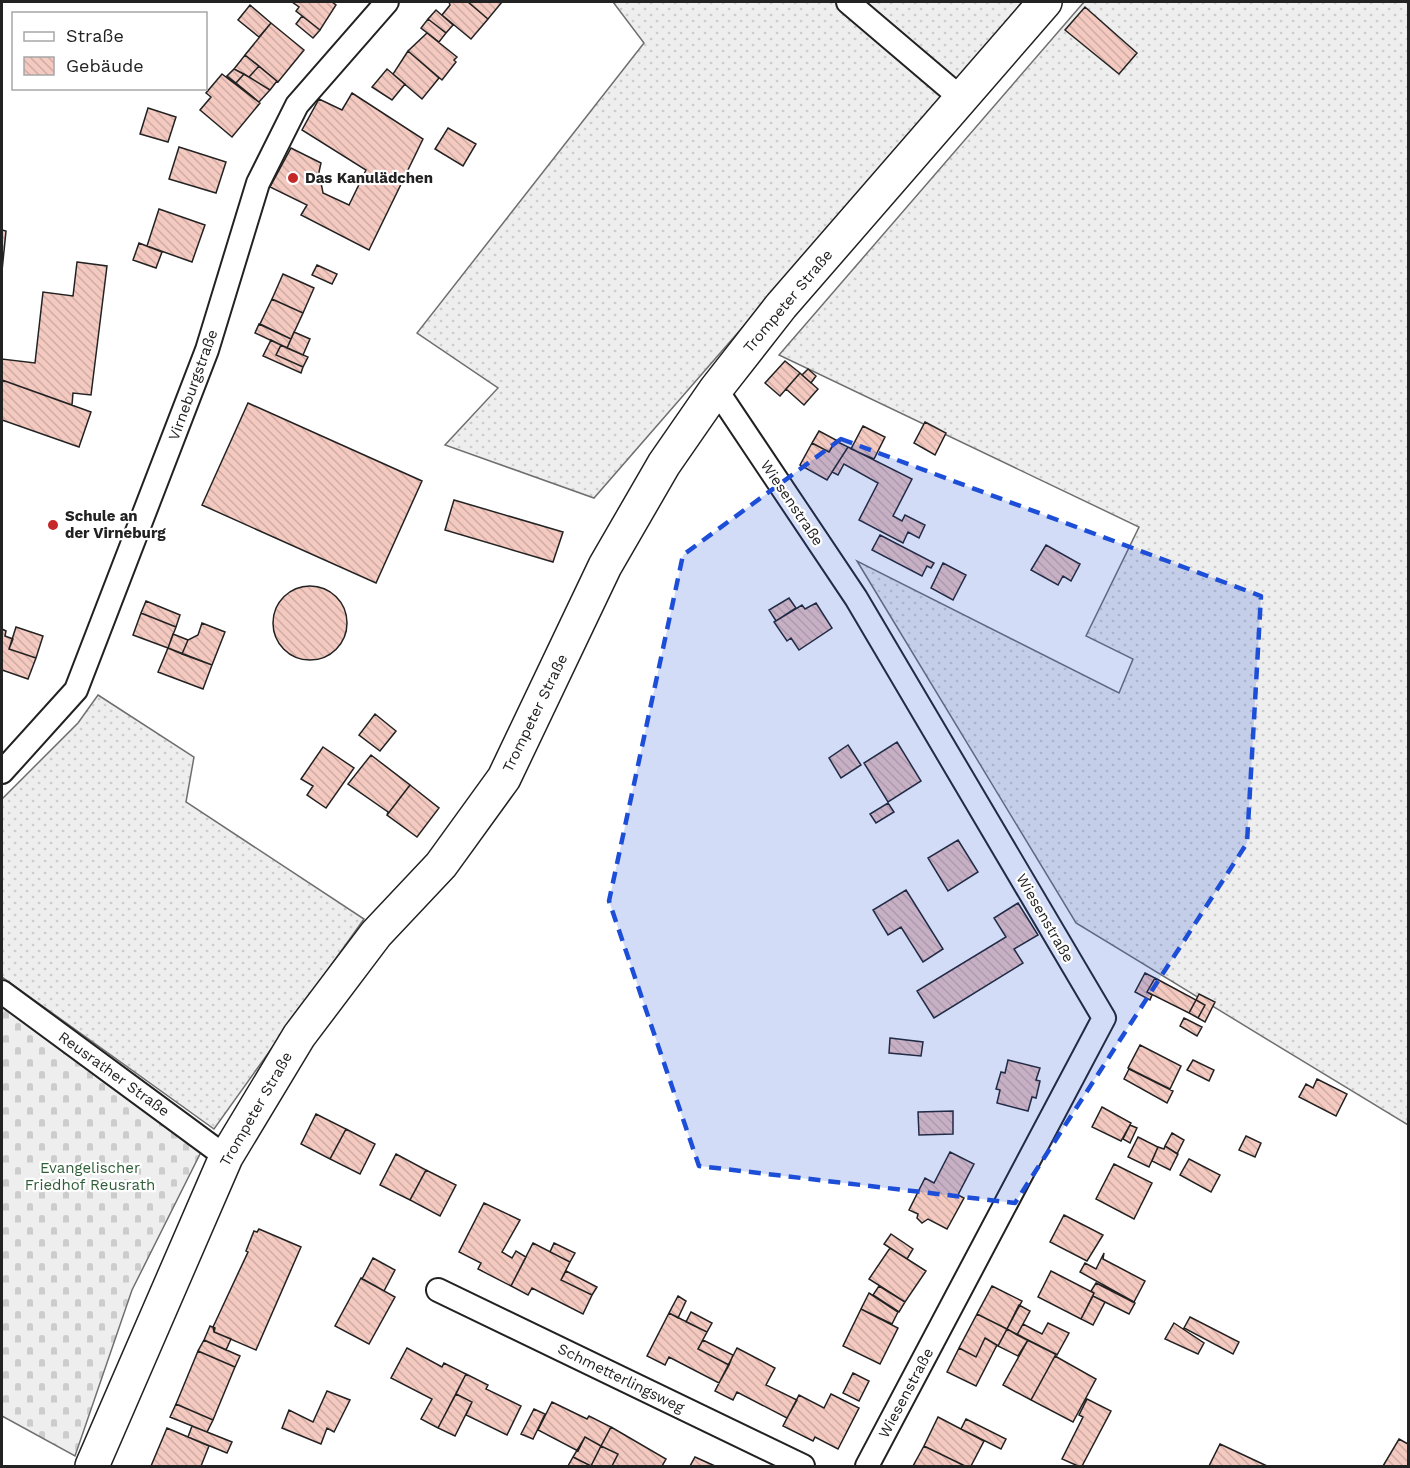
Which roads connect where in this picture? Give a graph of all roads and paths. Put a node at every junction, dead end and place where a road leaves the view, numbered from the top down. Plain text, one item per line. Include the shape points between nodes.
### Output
1 (387, 2) edge
2 (848, 2) edge
3 (1045, 2) edge
4 (962, 99) junction
5 (716, 389) junction
6 (2, 772) edge
7 (2, 992) edge
8 (226, 1156) junction
9 (438, 1290) dead end
10 (92, 1467) edge
11 (803, 1467) edge
12 (867, 1467) edge

1 - 6 street, Virneburgstraße via 297,105 258,183 207,350 76,690
2 - 4 street
3 - 4 main road, Trompeter Straße
4 - 5 main road, Trompeter Straße via 781,306
5 - 8 main road, Trompeter Straße via 664,464 606,566 504,778 441,865 376,934 299,1036
5 - 12 street, Wiesenstraße via 856,598 1104,1018
7 - 8 street, Reusrather Straße
8 - 10 main road, Trompeter Straße
9 - 11 street, Schmetterlingsweg

